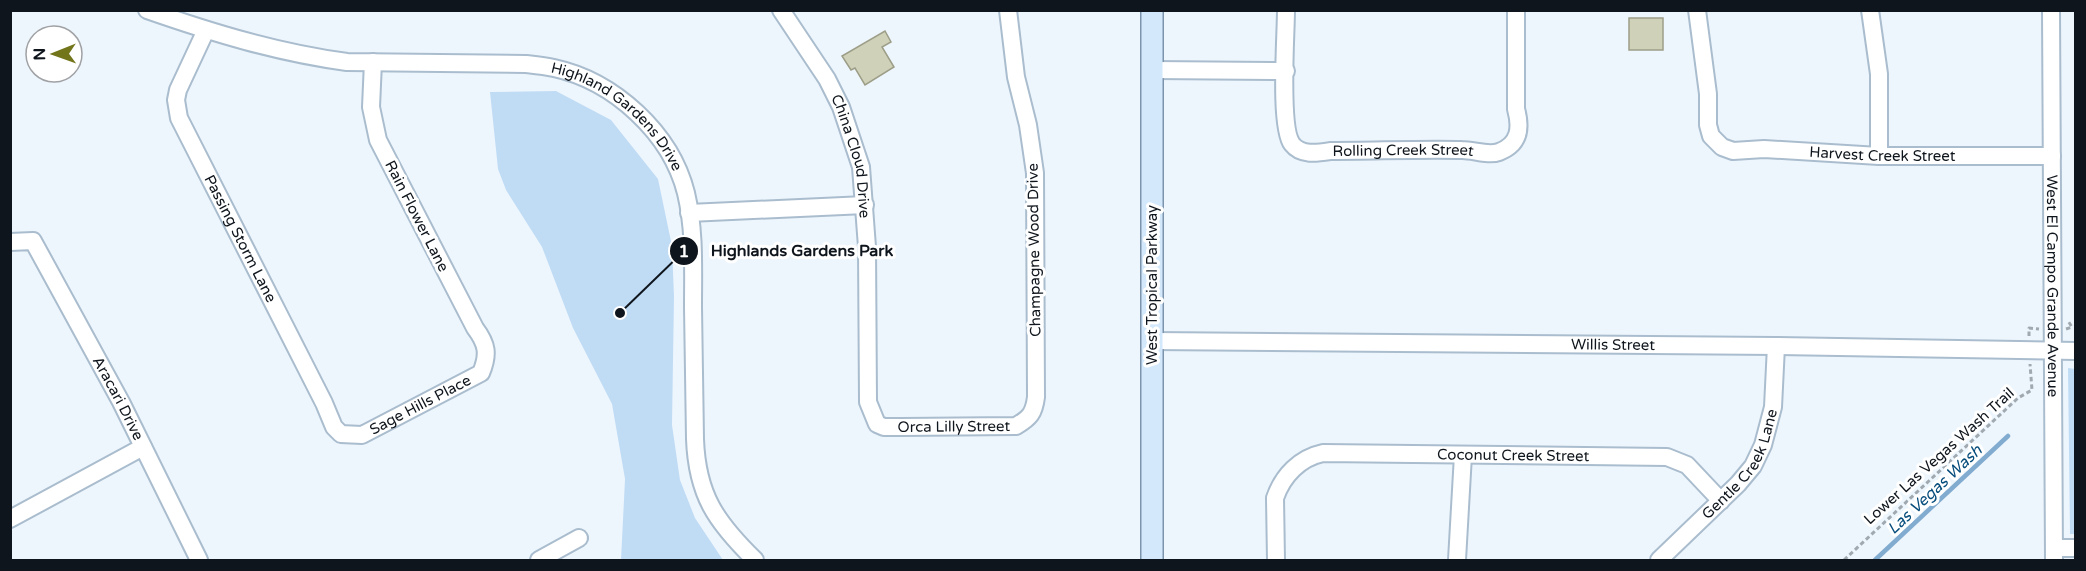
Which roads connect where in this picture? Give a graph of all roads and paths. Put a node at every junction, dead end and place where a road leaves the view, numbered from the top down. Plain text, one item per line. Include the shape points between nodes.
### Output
1 (147, 10) edge
2 (781, 10) edge
3 (1008, 10) edge
4 (1152, 10) edge
5 (1286, 10) edge
6 (1516, 10) edge
7 (1697, 10) edge
8 (1870, 10) edge
9 (2051, 10) edge
10 (206, 30) junction
11 (373, 62) junction
12 (1153, 70) junction
13 (1286, 71) junction
14 (1879, 156) junction
15 (2052, 156) junction
16 (865, 205) junction
17 (689, 213) junction
18 (10, 242) edge
19 (2068, 314) dead end
20 (2052, 329) junction
21 (1151, 341) junction
22 (1776, 346) junction
23 (2029, 350) junction
24 (2052, 350) junction
25 (2076, 351) edge
26 (485, 364) joint
27 (1029, 418) joint
28 (877, 424) joint
29 (350, 435) joint
30 (143, 447) junction
31 (1463, 455) junction
32 (1721, 501) junction
33 (10, 519) edge
34 (579, 538) dead end
35 (2076, 548) edge
36 (2054, 554) edge
37 (199, 561) edge
38 (539, 561) edge
39 (755, 561) edge
40 (1152, 561) edge
41 (1276, 561) edge
42 (1457, 561) edge
43 (1659, 561) edge
44 (1844, 561) edge

1 - 10 street, Highland Gardens Drive
2 - 16 street, China Cloud Drive via 827,79 841,108 861,167
3 - 27 street, Champagne Wood Drive via 1016,77 1035,173 1036,397 1035,411
4 - 12 main road, West Tropical Parkway
5 - 13 street
6 - 13 street, Rolling Creek Street via 1516,109 1520,123 1518,135 1498,152 1318,153 1299,149 1292,143 1285,123
7 - 14 street, Harvest Creek Street via 1708,125 1716,143 1733,151 1764,149
8 - 14 street via 1879,74
9 - 15 street, West El Campo Grande Avenue
10 - 11 street, Highland Gardens Drive via 309,56
10 - 29 street, Passing Storm Lane via 178,90 179,118 334,427 341,434
11 - 17 street, Highland Gardens Drive via 526,64 579,76 602,87 647,123 676,167
11 - 26 street, Rain Flower Lane via 371,107 378,140 483,339
12 - 13 street
12 - 21 main road, West Tropical Parkway
14 - 15 street, Harvest Creek Street
15 - 20 street, West El Campo Grande Avenue
16 - 17 street
16 - 28 street, China Cloud Drive via 868,402
17 - 39 street, Highland Gardens Drive via 696,459 710,507
18 - 30 street, Aracari Drive via 33,241
19 - 20 path, Lower Las Vegas Wash Trail via 2072,327
20 - 23 path, Lower Las Vegas Wash Trail via 2029,328
20 - 24 street, West El Campo Grande Avenue
21 - 22 street, Willis Street
21 - 40 main road, West Tropical Parkway
22 - 23 street, Willis Street
22 - 32 street, Gentle Creek Lane via 1773,407 1763,445 1753,466
23 - 24 street, Willis Street
23 - 44 path, Lower Las Vegas Wash Trail via 2032,390 2018,398
24 - 25 street, Willis Street
24 - 36 street, West El Campo Grande Avenue
26 - 29 street, Sage Hills Place via 481,373 470,380 362,435
27 - 28 street, Orca Lilly Street via 1006,427
30 - 33 street
30 - 37 street, Aracari Drive
31 - 32 street, Coconut Creek Street via 1666,457 1687,465
31 - 41 street, Coconut Creek Street via 1323,453 1303,460 1285,477 1275,498
31 - 42 street
32 - 43 street, Gentle Creek Lane
34 - 38 street
35 - 36 street

